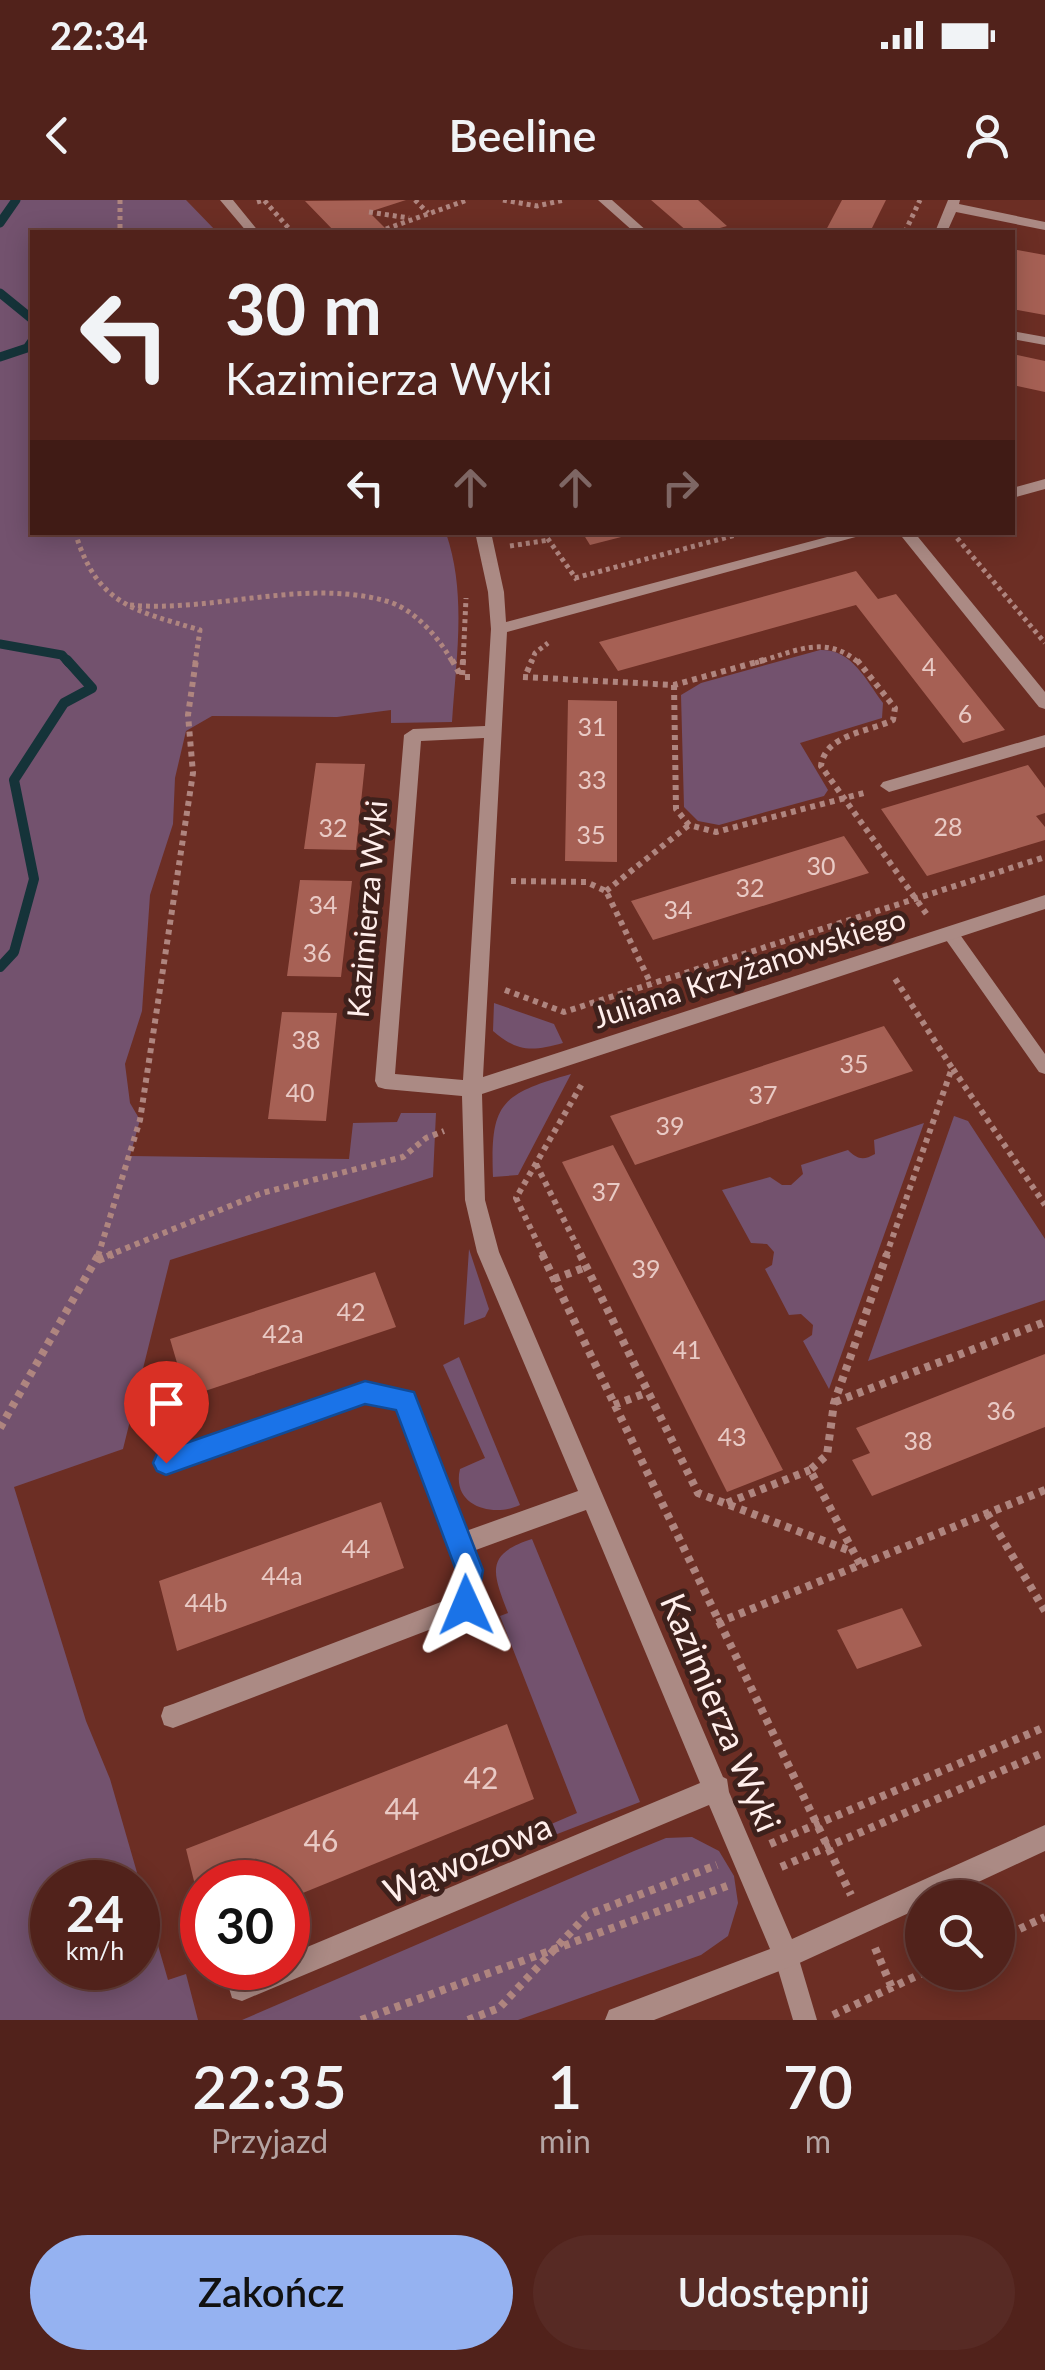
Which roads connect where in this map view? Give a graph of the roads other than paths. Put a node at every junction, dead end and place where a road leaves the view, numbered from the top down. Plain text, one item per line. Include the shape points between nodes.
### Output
1 (226, 200) edge
2 (604, 200) edge
3 (953, 204) edge
4 (1045, 226) edge
5 (251, 230) edge
6 (639, 230) edge
7 (942, 230) edge
8 (1015, 336) edge
9 (1045, 341) edge
10 (1045, 484) edge
11 (1015, 492) edge
12 (483, 535) edge
13 (855, 535) edge
14 (907, 535) edge
15 (499, 630) junction
16 (1045, 703) edge
17 (492, 732) junction
18 (1045, 741) edge
19 (889, 786) road end
20 (1045, 902) edge
21 (946, 934) junction
22 (1045, 1068) edge
23 (472, 1090) junction
24 (166, 1463) dead end
25 (591, 1497) junction
26 (460, 1544) junction
27 (172, 1716) dead end
28 (718, 1788) junction
29 (1045, 1838) edge
30 (786, 1956) junction
31 (310, 1959) edge
32 (619, 2020) edge
33 (805, 2020) edge

1 - 5 street
2 - 6 street
3 - 4 street
3 - 7 street
8 - 9 lane
10 - 11 street
12 - 15 street, Kazimierza Wyki
13 - 15 street
14 - 16 street
15 - 17 street, Kazimierza Wyki
17 - 23 street, Kazimierza Wyki
17 - 23 street, Kazimierza Wyki via 413,735 385,1081
18 - 19 street
20 - 21 street, Juliana Krzyżanowskiego
21 - 22 lane
21 - 23 street, Juliana Krzyżanowskiego
23 - 25 street, Kazimierza Wyki via 475,1200 488,1252
24 - 26 street via 365,1393 405,1400
25 - 26 street
25 - 28 street, Kazimierza Wyki
26 - 27 street via 470,1570 466,1605
28 - 30 street, Kazimierza Wyki
28 - 31 street, Wąwozowa
29 - 30 street
30 - 32 street
30 - 33 lane

